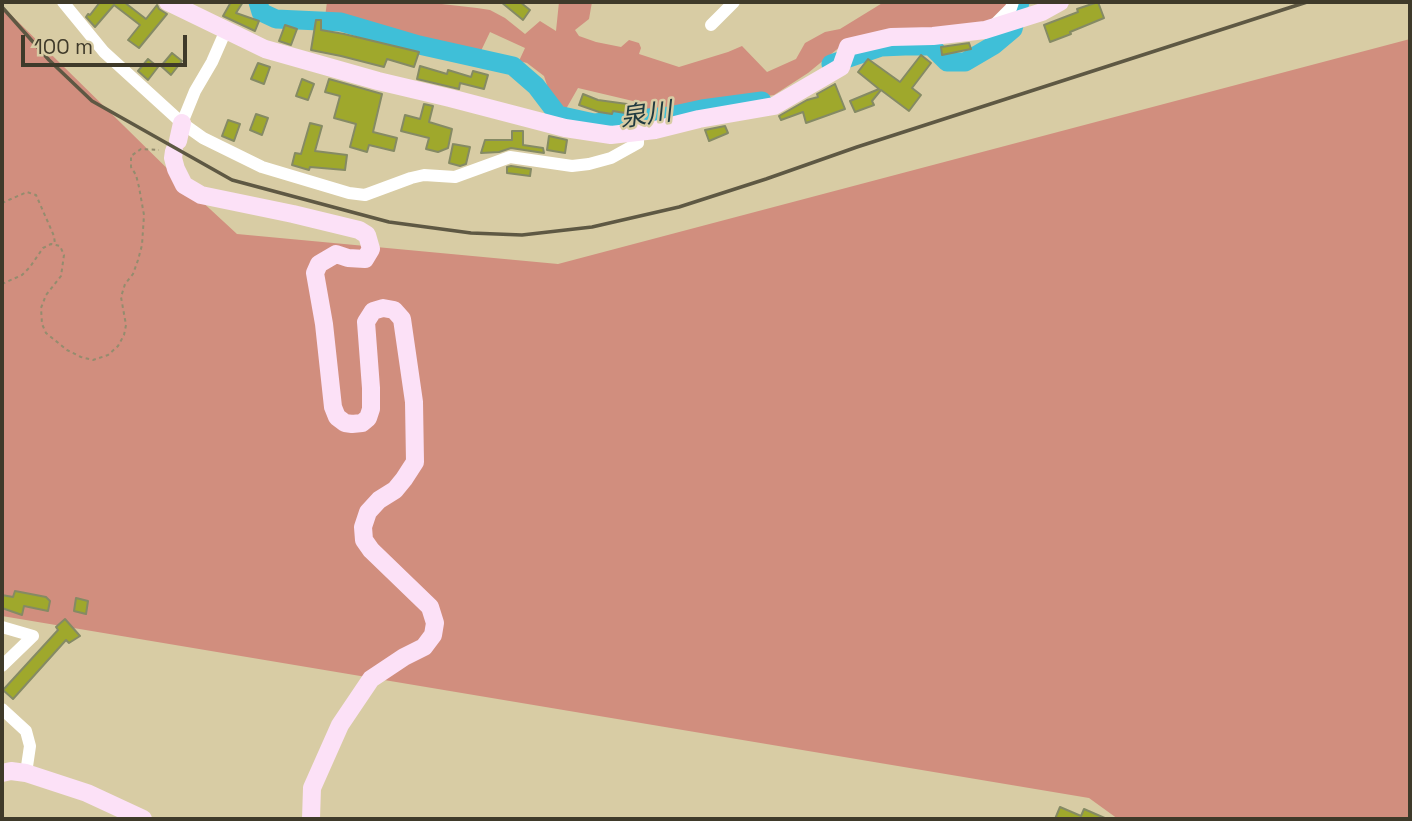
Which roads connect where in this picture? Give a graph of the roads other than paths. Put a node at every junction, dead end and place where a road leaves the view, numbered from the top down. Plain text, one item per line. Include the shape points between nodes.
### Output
1 (63, 2) edge
2 (168, 2) edge
3 (734, 2) edge
4 (1013, 2) edge
5 (1060, 2) edge
6 (1007, 24) junction
7 (711, 25) dead end
8 (226, 30) junction
9 (182, 123) junction
10 (638, 132) junction
11 (2, 627) edge
12 (2, 666) edge
13 (2, 709) edge
14 (2, 773) edge
15 (26, 773) junction
16 (143, 819) edge
17 (311, 819) edge

1 - 9 street via 104,52
2 - 8 street
3 - 7 street
4 - 6 street
5 - 6 street
6 - 10 street via 933,36 891,37 848,47 841,67 774,106
8 - 9 street
8 - 10 street via 265,49 565,128 611,135
9 - 10 street via 262,167 365,195 424,175 455,177 510,157 589,164 638,144
9 - 17 street via 173,158 184,185 201,195 367,235 371,249 365,260 336,254 319,264 315,273 333,407 345,423 362,423 371,408 366,322 373,311 383,308 394,310 402,319 414,402 415,461 404,480 368,512 364,540 430,607 433,635 424,647 371,680 340,725 312,788
11 - 12 street via 33,636
13 - 15 street via 26,731 30,746
14 - 15 street
15 - 16 street via 87,793

